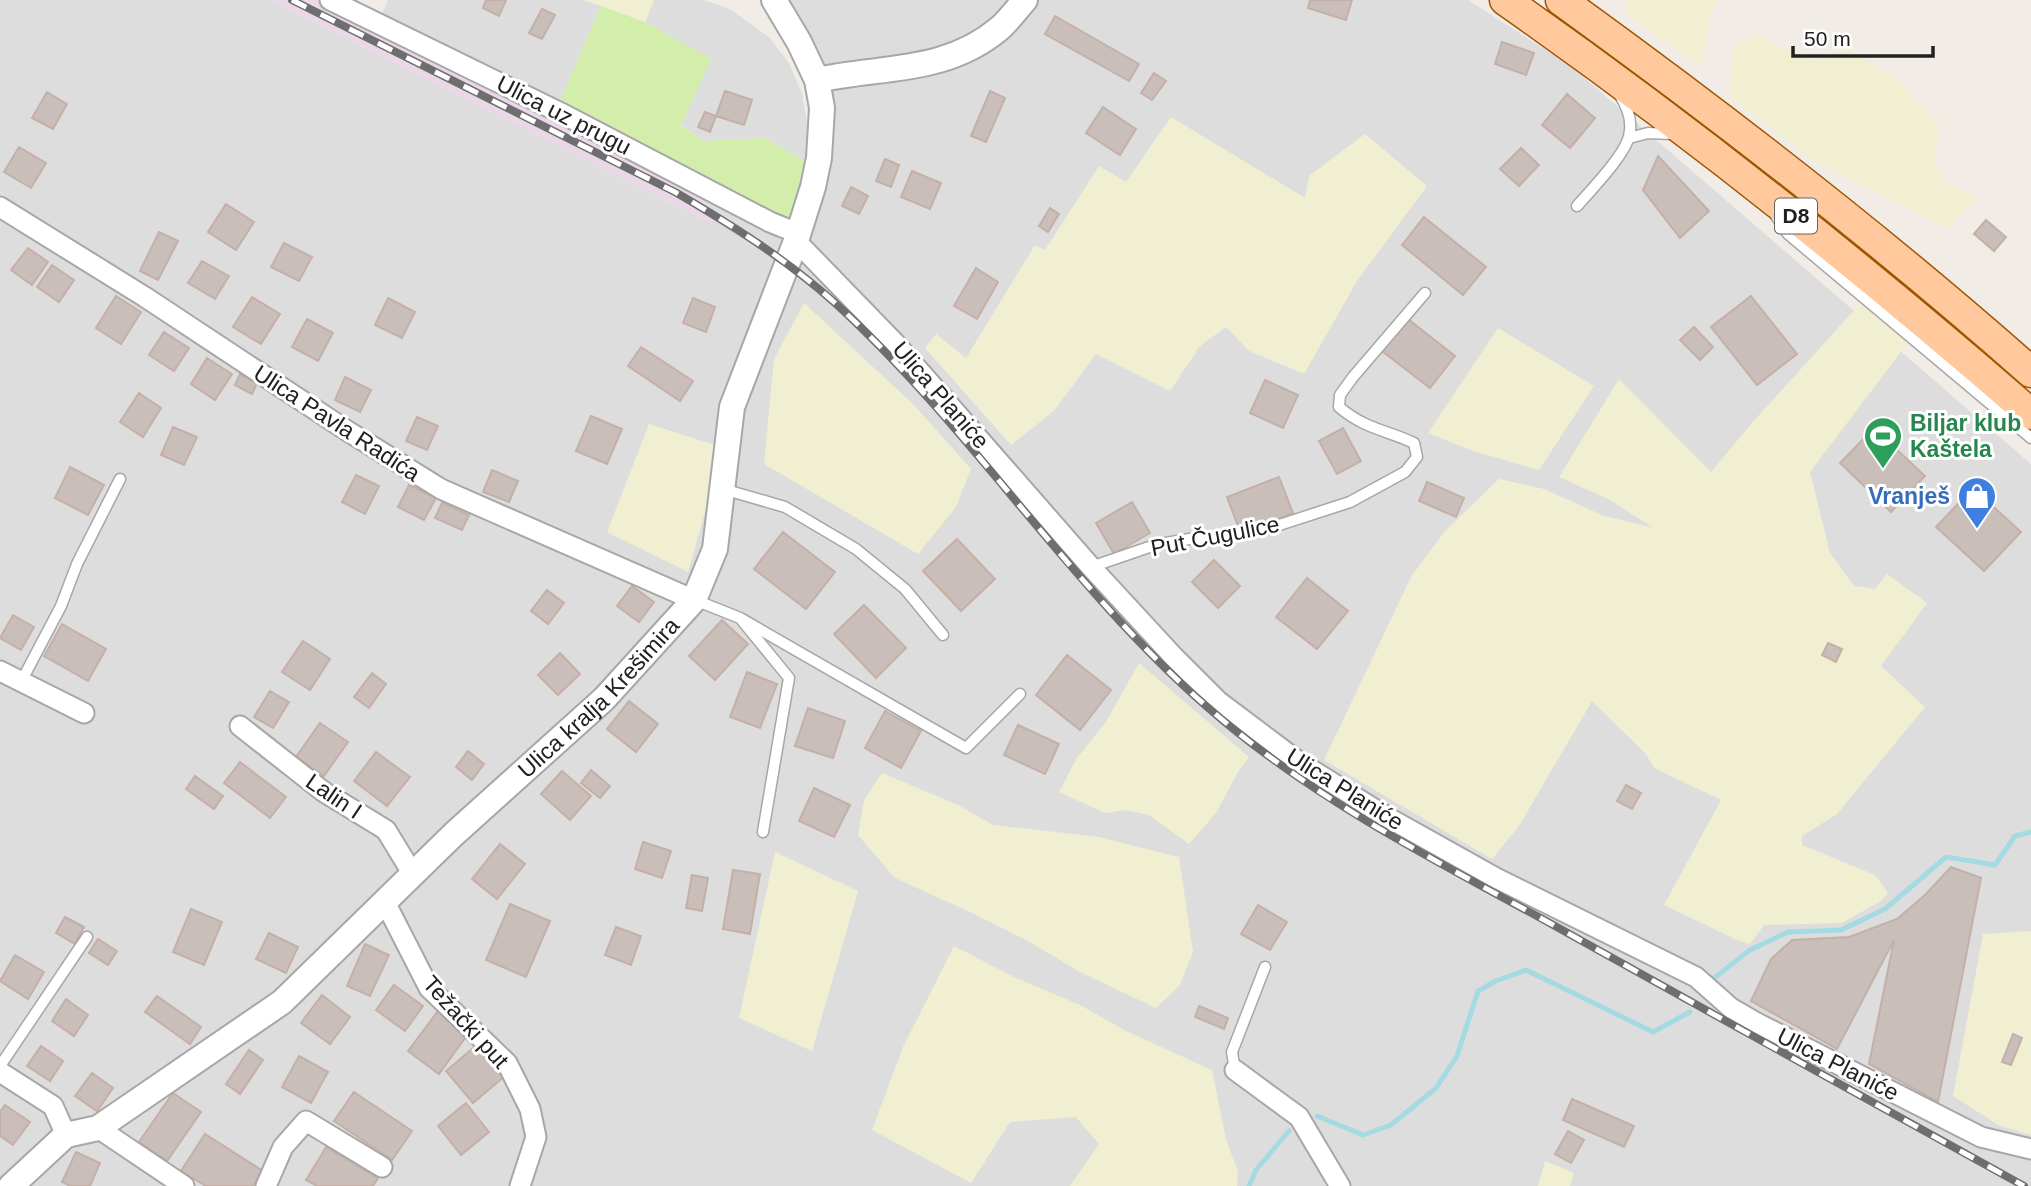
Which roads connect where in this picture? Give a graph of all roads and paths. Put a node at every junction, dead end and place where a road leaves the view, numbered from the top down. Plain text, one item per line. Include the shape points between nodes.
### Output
1 (330, 0) edge
2 (774, 0) edge
3 (1025, 0) edge
4 (1505, 0) edge
5 (1561, 0) edge
6 (1603, 71) junction
7 (817, 80) junction
8 (1629, 138) junction
9 (1699, 143) junction
10 (1764, 191) junction
11 (1577, 206) dead end
12 (0, 207) edge
13 (797, 237) junction
14 (1425, 293) dead end
15 (2031, 372) edge
16 (2031, 414) edge
17 (2031, 438) edge
18 (120, 479) dead end
19 (722, 489) junction
20 (1091, 567) junction
21 (694, 600) junction
22 (740, 618) junction
23 (943, 635) dead end
24 (0, 671) edge
25 (21, 683) junction
26 (1020, 694) dead end
27 (84, 713) dead end
28 (240, 726) dead end
29 (763, 832) dead end
30 (414, 876) junction
31 (385, 902) junction
32 (87, 937) dead end
33 (1265, 967) dead end
34 (0, 1066) edge
35 (1235, 1070) joint
36 (0, 1072) edge
37 (98, 1128) junction
38 (66, 1135) junction
39 (2031, 1149) edge
40 (382, 1167) dead end
41 (11, 1186) edge
42 (184, 1186) edge
43 (266, 1186) edge
44 (520, 1186) edge
45 (1340, 1186) edge

1 - 13 street, Ulica uz prugu via 561,113
2 - 7 street, Ulica kralja Krešimira
3 - 7 street via 1000,27 950,58
4 - 6 main road, D8
5 - 15 main road, D8 via 1844,213
6 - 8 lane via 1623,100 1631,126
6 - 9 main road, D8
7 - 13 street, Ulica kralja Krešimira via 822,108 819,158
8 - 9 lane via 1663,132
8 - 11 lane
9 - 10 main road, D8
10 - 16 main road, D8
10 - 17 lane via 1788,234
12 - 21 street, Ulica Pavla Radića via 441,489
13 - 19 street, Ulica kralja Krešimira via 732,407
13 - 20 street, Ulica Planiće via 948,401
14 - 20 lane, Put Čugulice via 1340,395 1339,407 1352,418 1415,443 1417,457 1405,472 1350,502 1267,529 1155,545
18 - 25 lane
19 - 21 street, Ulica kralja Krešimira via 715,549
19 - 23 lane via 785,507 856,549 905,589
20 - 39 street, Ulica Planiće via 1218,701 1299,762 1387,817 1703,983 1755,1022 1981,1137
21 - 22 lane
21 - 30 street, Ulica kralja Krešimira via 604,699
22 - 26 lane via 966,748
22 - 29 lane via 789,678
24 - 25 street
25 - 27 street
28 - 30 street, Lalin I via 324,792 386,831
30 - 31 street, Ulica kralja Krešimira
31 - 37 street, Ulica kralja Krešimira via 282,1002
31 - 44 street, Težački put via 429,988 507,1063 530,1109 536,1137
32 - 34 lane
33 - 35 lane via 1232,1052
35 - 45 street via 1299,1117
36 - 38 street via 52,1106
37 - 38 street, Ulica kralja Krešimira
37 - 42 street
38 - 41 street
40 - 43 street via 306,1121 283,1147

